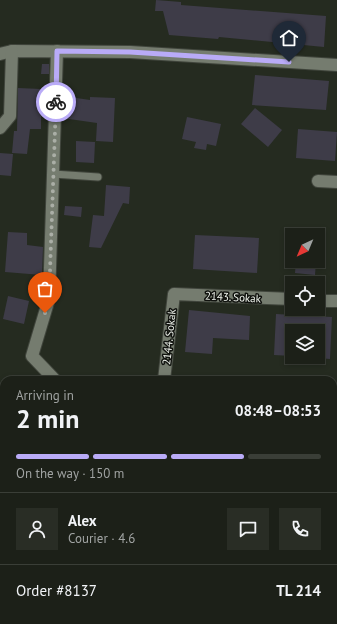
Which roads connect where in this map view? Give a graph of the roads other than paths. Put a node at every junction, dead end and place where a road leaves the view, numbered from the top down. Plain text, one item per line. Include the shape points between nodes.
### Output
1 (57, 51) junction
2 (6, 53) edge
3 (337, 66) edge
4 (0, 128) edge
5 (53, 174) junction
6 (98, 177) dead end
7 (318, 181) dead end
8 (337, 182) edge
9 (174, 294) joint
10 (285, 299) edge
11 (325, 300) edge
12 (337, 301) edge
13 (51, 376) edge
14 (164, 376) edge

1 - 2 street
1 - 3 street via 130,52
1 - 5 street
2 - 4 street via 10,116
5 - 6 lane
5 - 13 street via 49,299 32,356
7 - 8 street
9 - 10 street, 2143. Sokak
9 - 14 street, 2144. Sokak
11 - 12 street

